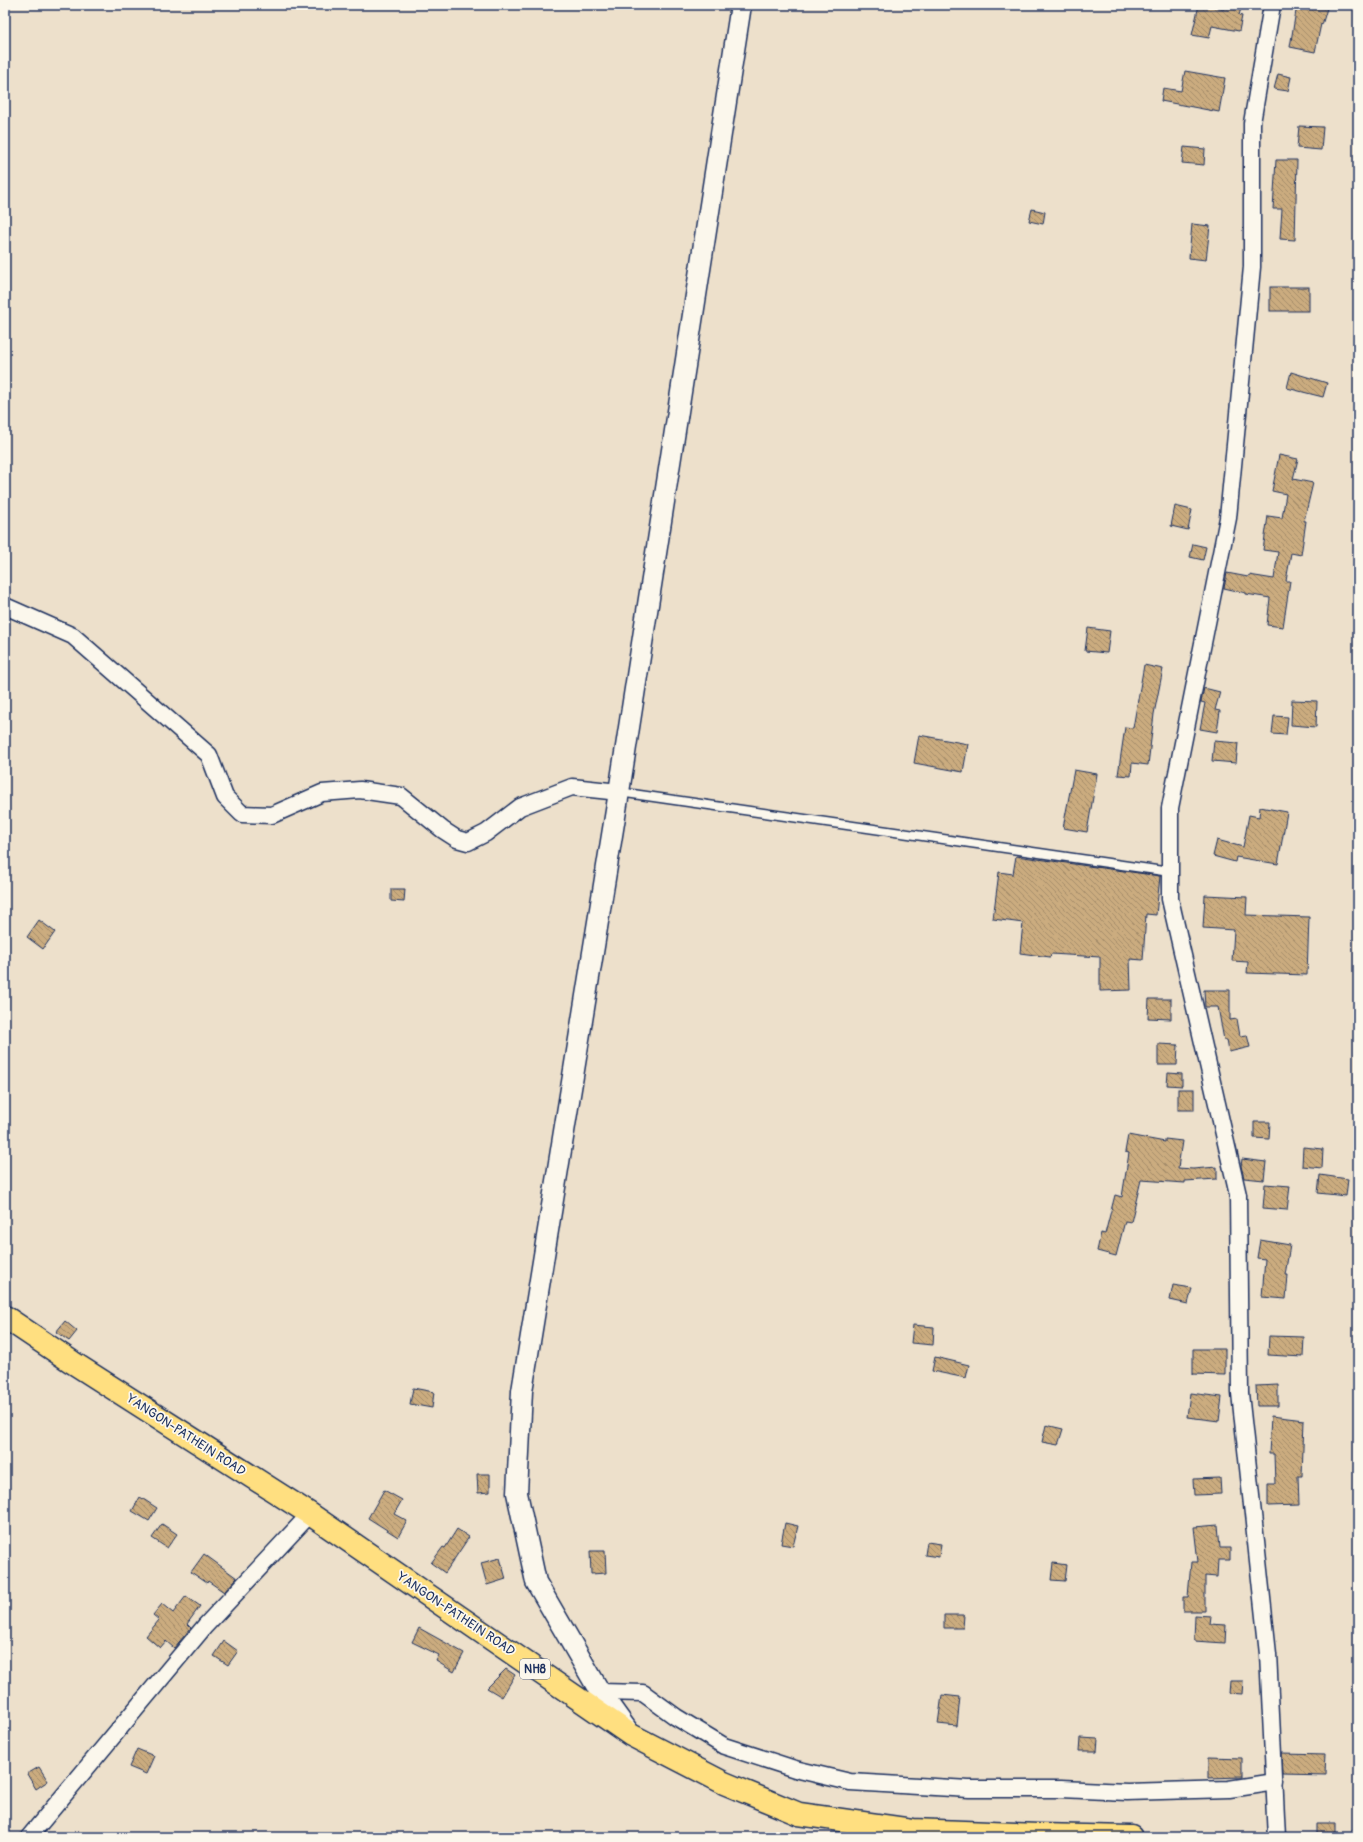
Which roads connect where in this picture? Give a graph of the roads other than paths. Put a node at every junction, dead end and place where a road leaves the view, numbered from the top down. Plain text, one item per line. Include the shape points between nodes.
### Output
1 (741, 5) edge
2 (1272, 5) edge
3 (5, 606) edge
4 (619, 792) junction
5 (1170, 872) junction
6 (5, 1317) edge
7 (310, 1514) junction
8 (600, 1692) junction
9 (631, 1735) junction
10 (1275, 1782) junction
11 (29, 1837) edge
12 (1132, 1837) edge
13 (1277, 1837) edge

1 - 4 street
2 - 5 street via 1252,123 1252,267 1228,518 1170,808
3 - 4 street via 74,636 208,755 225,797 242,814 272,815 322,793 360,790 401,796 457,839 468,842 486,833 520,807 572,787
4 - 5 lane
4 - 8 street via 522,1392 517,1493 536,1582
5 - 10 street via 1170,899 1238,1196 1240,1393 1268,1654
6 - 7 highway, YANGON-PATHEIN ROAD / NH8
7 - 9 highway, YANGON-PATHEIN ROAD / NH8
7 - 11 street via 205,1626
8 - 9 street
8 - 10 street via 642,1693 724,1746 795,1769 850,1782 969,1789 1127,1792 1229,1789
9 - 12 highway, YANGON-PATHEIN ROAD / NH8 via 724,1783 799,1814 912,1830
10 - 13 street

